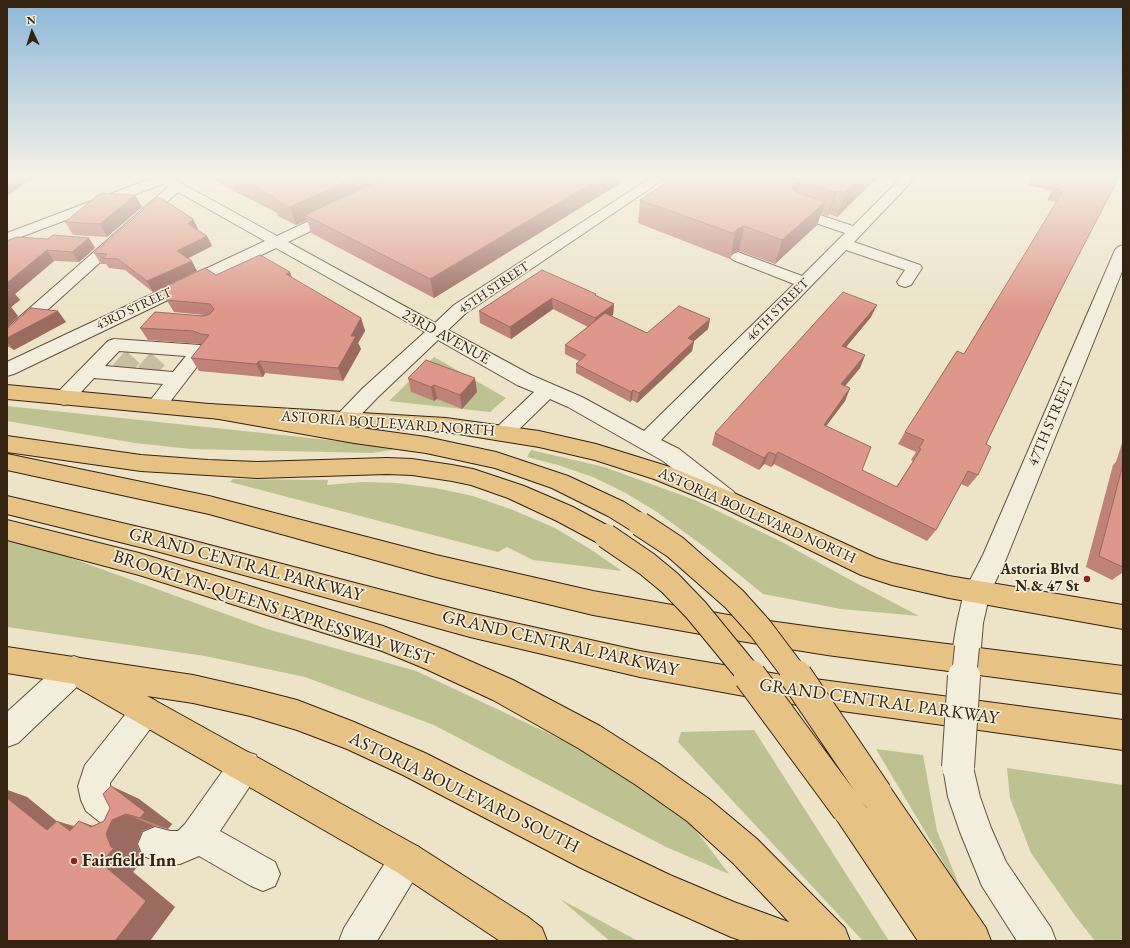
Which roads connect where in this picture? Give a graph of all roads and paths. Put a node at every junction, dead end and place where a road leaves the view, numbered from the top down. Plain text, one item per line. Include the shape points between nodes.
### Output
1 (51, 221) edge
2 (132, 221) edge
3 (240, 221) edge
4 (319, 221) edge
5 (594, 221) edge
6 (824, 221) edge
7 (867, 221) edge
8 (856, 232) junction
9 (9, 236) edge
10 (45, 238) edge
11 (90, 242) edge
12 (276, 242) junction
13 (112, 244) junction
14 (844, 244) junction
15 (1123, 250) edge
16 (738, 257) dead end
17 (905, 282) dead end
18 (806, 283) junction
19 (139, 307) junction
20 (158, 318) edge
21 (436, 331) junction
22 (7, 337) edge
23 (68, 341) junction
24 (93, 368) junction
25 (7, 370) edge
26 (178, 379) junction
27 (548, 390) junction
28 (7, 392) edge
29 (64, 398) junction
30 (156, 406) junction
31 (209, 411) junction
32 (344, 420) junction
33 (503, 433) junction
34 (646, 442) junction
35 (7, 444) edge
36 (7, 462) edge
37 (728, 500) junction
38 (7, 505) edge
39 (7, 530) edge
40 (977, 592) junction
41 (1123, 618) edge
42 (7, 660) edge
43 (74, 670) junction
44 (1123, 680) edge
45 (146, 711) junction
46 (7, 732) edge
47 (1123, 735) edge
48 (245, 766) junction
49 (122, 820) edge
50 (197, 836) junction
51 (155, 844) dead end
52 (407, 859) junction
53 (263, 874) dead end
54 (523, 937) edge
55 (357, 941) edge
56 (792, 941) edge
57 (832, 941) edge
58 (939, 941) edge
59 (973, 941) edge
60 (1038, 941) edge

1 - 9 street
2 - 13 street
3 - 12 street, 23RD AVENUE
4 - 12 street, 43RD STREET
5 - 21 street, 45TH STREET via 460,309
6 - 8 street
7 - 8 street, 46TH STREET
8 - 14 street, 46TH STREET
9 - 10 street
11 - 13 street
12 - 19 street, 43RD STREET
12 - 21 street, 23RD AVENUE
13 - 22 street
14 - 17 street via 914,268
14 - 18 street, 46TH STREET
15 - 40 street, 47TH STREET via 994,559
16 - 18 street
18 - 34 street, 46TH STREET
19 - 20 street
19 - 23 street, 43RD STREET
21 - 27 street, 23RD AVENUE via 524,380
21 - 32 street, 45TH STREET
23 - 24 street
23 - 25 street, 43RD STREET
24 - 26 street
24 - 26 street via 114,345 140,342 165,351 200,351
24 - 29 street
26 - 30 street
27 - 33 street
27 - 34 street, 23RD AVENUE via 575,402
28 - 29 main road, ASTORIA BOULEVARD NORTH
29 - 30 main road, ASTORIA BOULEVARD NORTH
30 - 31 main road, ASTORIA BOULEVARD NORTH
31 - 32 main road, ASTORIA BOULEVARD NORTH
31 - 59 main road, bridge via 426,445 496,460 560,482 616,509 675,547 734,599 790,667
32 - 33 main road, ASTORIA BOULEVARD NORTH via 446,425
33 - 37 main road, ASTORIA BOULEVARD NORTH via 569,446 628,462
34 - 37 street, 23RD AVENUE via 671,455
35 - 58 main road, bridge via 141,463 208,468 257,470 387,466 452,473 516,492 565,514 606,536 647,564 696,610 749,674 848,809
36 - 44 main road via 209,505 436,566 593,603 826,642
37 - 40 main road, ASTORIA BOULEVARD NORTH via 870,567 923,582
38 - 47 main road, GRAND CENTRAL PARKWAY via 156,541 470,625 640,664 777,688
39 - 57 main road, BROOKLYN-QUEENS EXPRESSWAY WEST via 139,564 382,639 435,659 503,690 589,737 698,810 745,851
40 - 41 main road, ASTORIA BOULEVARD NORTH
40 - 60 street, bridge via 970,623 958,767 964,797 994,874
42 - 43 main road, ASTORIA BOULEVARD SOUTH
43 - 45 main road
43 - 46 street
43 - 56 main road, ASTORIA BOULEVARD SOUTH via 194,690 250,702 304,718 414,764 658,887 731,919
45 - 48 main road
45 - 49 street via 96,776 94,786 98,800
48 - 50 street
48 - 52 main road
50 - 51 street via 189,843 170,848
50 - 53 street
52 - 54 main road
52 - 55 street

